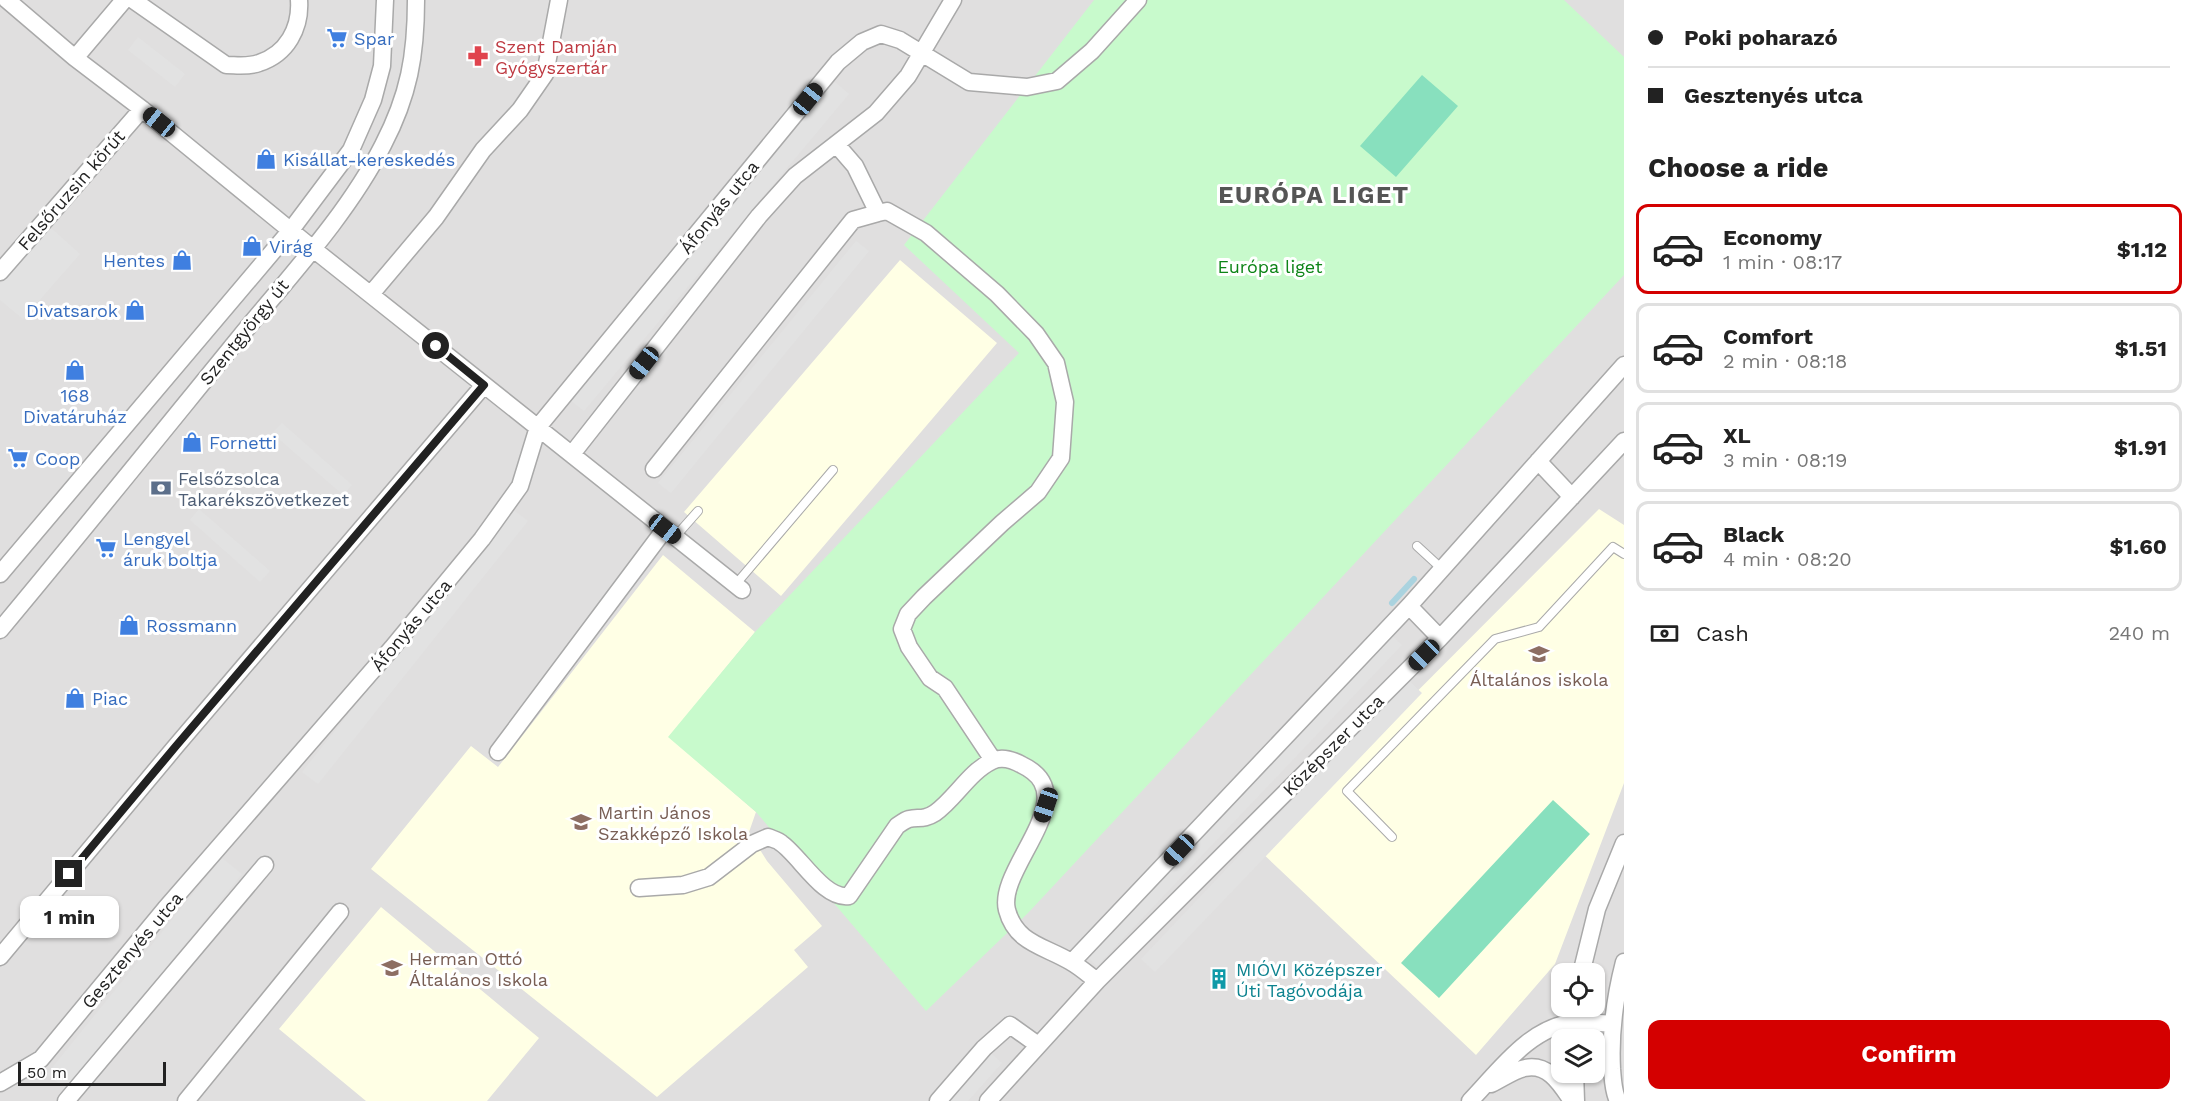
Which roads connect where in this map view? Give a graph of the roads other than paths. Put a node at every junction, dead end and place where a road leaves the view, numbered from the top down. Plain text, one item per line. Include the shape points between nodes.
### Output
1 (7, 0) edge
2 (124, 0) edge
3 (133, 0) edge
4 (299, 0) edge
5 (385, 0) edge
6 (416, 0) edge
7 (559, 0) edge
8 (953, 0) edge
9 (1138, 0) edge
10 (921, 54) junction
11 (75, 58) junction
12 (142, 109) junction
13 (836, 144) junction
14 (878, 213) junction
15 (291, 230) junction
16 (312, 248) junction
17 (0, 272) edge
18 (371, 294) junction
19 (1624, 365) edge
20 (484, 385) junction
21 (538, 428) junction
22 (1624, 441) edge
23 (572, 454) junction
24 (1539, 461) junction
25 (654, 470) dead end
26 (833, 470) dead end
27 (1572, 497) junction
28 (698, 511) dead end
29 (670, 533) junction
30 (1418, 546) dead end
31 (1624, 554) edge
32 (1442, 569) junction
33 (0, 574) edge
34 (739, 587) joint
35 (1409, 606) junction
36 (0, 630) edge
37 (1440, 638) junction
38 (498, 752) dead end
39 (993, 760) junction
40 (254, 805) joint
41 (1392, 837) dead end
42 (1624, 843) edge
43 (265, 865) dead end
44 (639, 888) dead end
45 (340, 912) dead end
46 (0, 957) edge
47 (1072, 962) junction
48 (1624, 962) edge
49 (1584, 963) edge
50 (1097, 981) junction
51 (1570, 1017) edge
52 (1586, 1017) edge
53 (1613, 1024) junction
54 (1038, 1045) junction
55 (0, 1083) edge
56 (1575, 1083) edge
57 (1485, 1086) junction
58 (66, 1101) edge
59 (186, 1101) edge
60 (938, 1101) edge
61 (988, 1101) edge
62 (1470, 1101) edge
63 (1574, 1101) edge
64 (1618, 1101) edge

1 - 11 street
2 - 11 street
3 - 4 street via 226,65 260,63 277,53 294,36 300,16
5 - 15 street, Szentgyörgy út via 382,66 373,100 351,150
6 - 16 street, Szentgyörgy út via 413,59 403,100 367,173
7 - 18 street via 545,74 520,110 483,150 436,217
8 - 10 street, Áfonyás utca
9 - 10 street via 1092,51 1057,81 1027,87 969,82
10 - 13 street, Áfonyás utca via 908,76 876,113
10 - 21 street, Áfonyás utca via 900,40 881,34 862,42 838,62
11 - 12 street
12 - 15 street
12 - 17 street, Felsőruzsin körút
13 - 14 street via 855,166
13 - 23 street, Áfonyás utca via 795,176 759,216
14 - 25 street via 853,220
14 - 39 street via 887,211 926,233 997,294 1036,334 1056,363 1065,402 1061,458 1038,492 924,597 908,614 902,629 930,678 945,687
15 - 16 street
15 - 33 street, Szentgyörgy út
16 - 18 street
16 - 36 street, Szentgyörgy út
18 - 20 street
19 - 24 street
20 - 21 street
20 - 46 street
21 - 23 street
21 - 40 street, Áfonyás utca via 520,486 482,539
22 - 27 street, Középszer utca
23 - 29 street
24 - 27 street
24 - 32 street
26 - 34 lane
27 - 37 street, Középszer utca
28 - 29 lane
29 - 34 street
29 - 38 street
30 - 32 lane
31 - 41 lane via 1613,547 1539,627 1495,639 1347,791
32 - 35 street
35 - 37 street
35 - 47 street
37 - 50 street, Középszer utca
39 - 44 street via 936,812 897,826 849,896 833,894 781,842 768,837 752,844 710,877 683,885
39 - 47 street via 1011,759 1030,768 1044,786 1046,805 1006,894 1013,925 1027,941
40 - 55 street, Gesztenyés utca via 41,1059
42 - 49 street via 1597,909
43 - 58 street
45 - 59 street
47 - 50 street
48 - 53 street
50 - 54 street, Középszer utca
51 - 57 street via 1517,1050
52 - 53 street
53 - 64 street via 1614,1094
54 - 60 street via 1010,1025 984,1048
54 - 61 street, Középszer utca
56 - 63 street
57 - 62 street
57 - 63 street via 1525,1068 1537,1068 1551,1073

